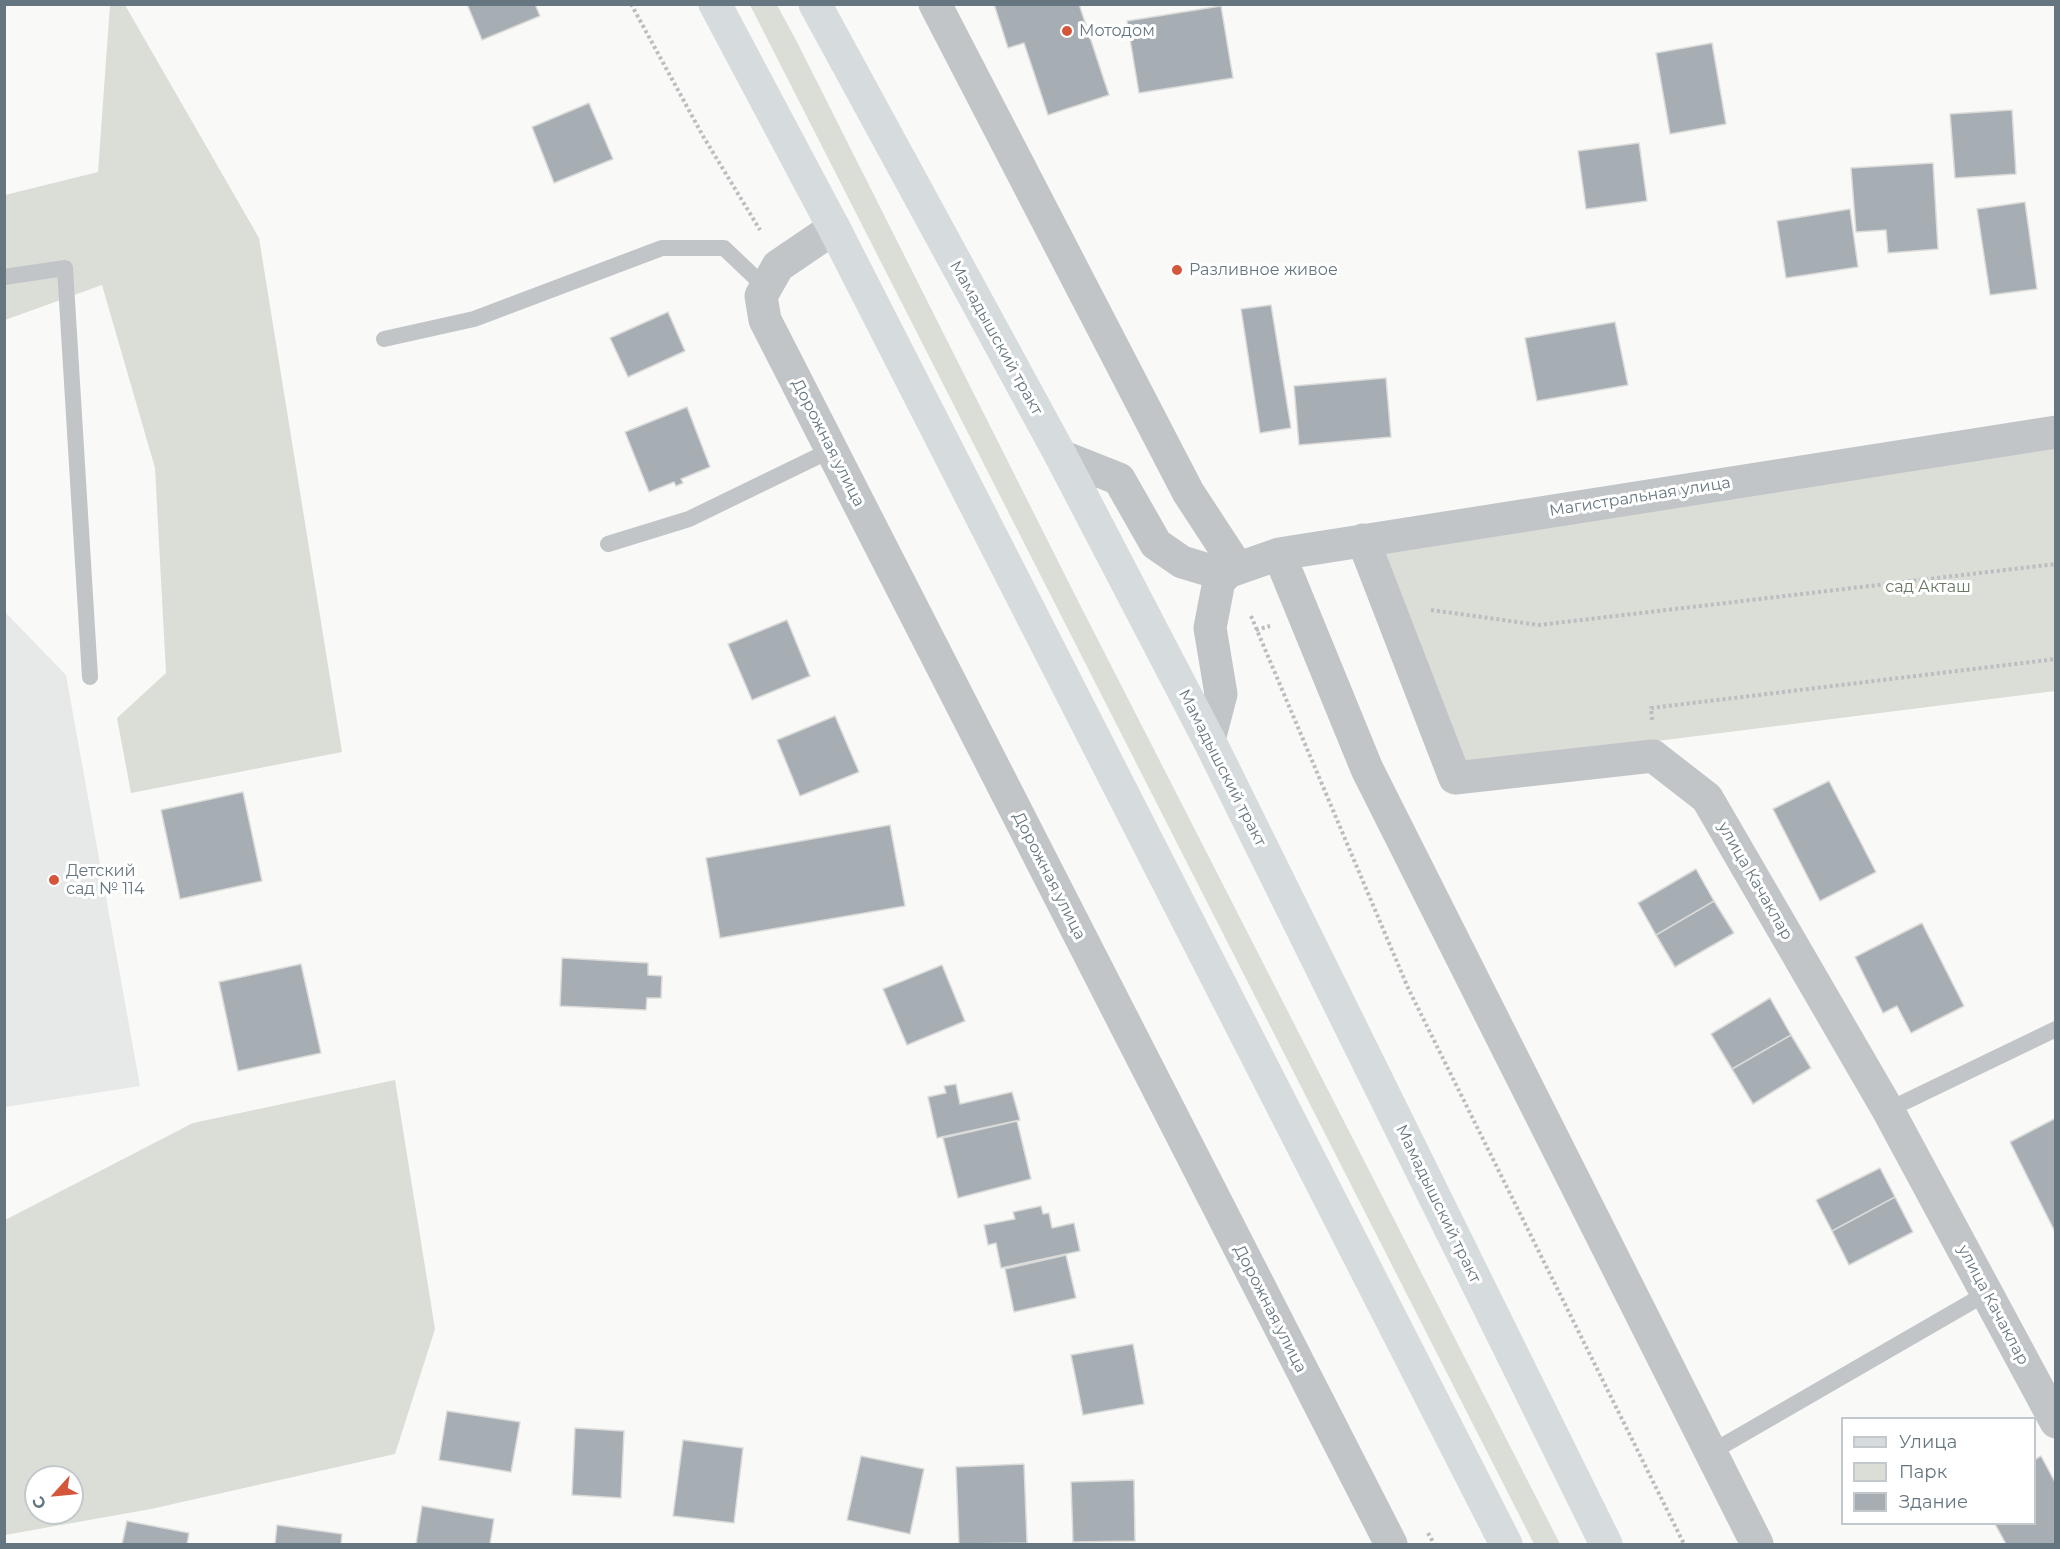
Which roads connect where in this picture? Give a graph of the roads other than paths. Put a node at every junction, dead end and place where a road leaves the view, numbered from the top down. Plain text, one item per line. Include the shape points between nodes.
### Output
1 (715, 4) edge
2 (815, 4) edge
3 (935, 4) edge
4 (834, 228) junction
5 (4, 277) edge
6 (766, 288) junction
7 (384, 339) dead end
8 (2055, 432) edge
9 (831, 450) junction
10 (1061, 456) junction
11 (1363, 540) junction
12 (608, 544) dead end
13 (1279, 554) junction
14 (1232, 570) junction
15 (90, 677) dead end
16 (1209, 740) junction
17 (2055, 1029) edge
18 (1888, 1110) junction
19 (1987, 1293) junction
20 (2055, 1422) edge
21 (1710, 1453) junction
22 (1391, 1545) edge
23 (1506, 1545) edge
24 (1606, 1545) edge
25 (1757, 1545) edge

1 - 4 main road
2 - 10 main road, Мамадышский тракт
3 - 14 street
4 - 6 street, Дорожная улица via 778,266
4 - 23 main road
5 - 15 lane via 65,268
6 - 7 lane via 724,249 662,248 474,319
6 - 9 street, Дорожная улица via 761,296 765,320
8 - 11 street, Магистральная улица
9 - 12 lane via 688,519
9 - 22 street, Дорожная улица
10 - 14 street, Магистральная улица via 1119,479 1156,544 1182,562 1215,574
10 - 16 main road, Мамадышский тракт
11 - 13 street, Магистральная улица
11 - 18 street, улица Качаклар via 1455,778 1653,756 1707,798
13 - 14 street, Магистральная улица
13 - 21 street via 1367,770
14 - 16 street via 1219,581 1210,628 1221,694
16 - 24 main road, Мамадышский тракт
17 - 18 lane
18 - 19 street, улица Качаклар
19 - 20 street, улица Качаклар
19 - 21 lane
21 - 25 street

